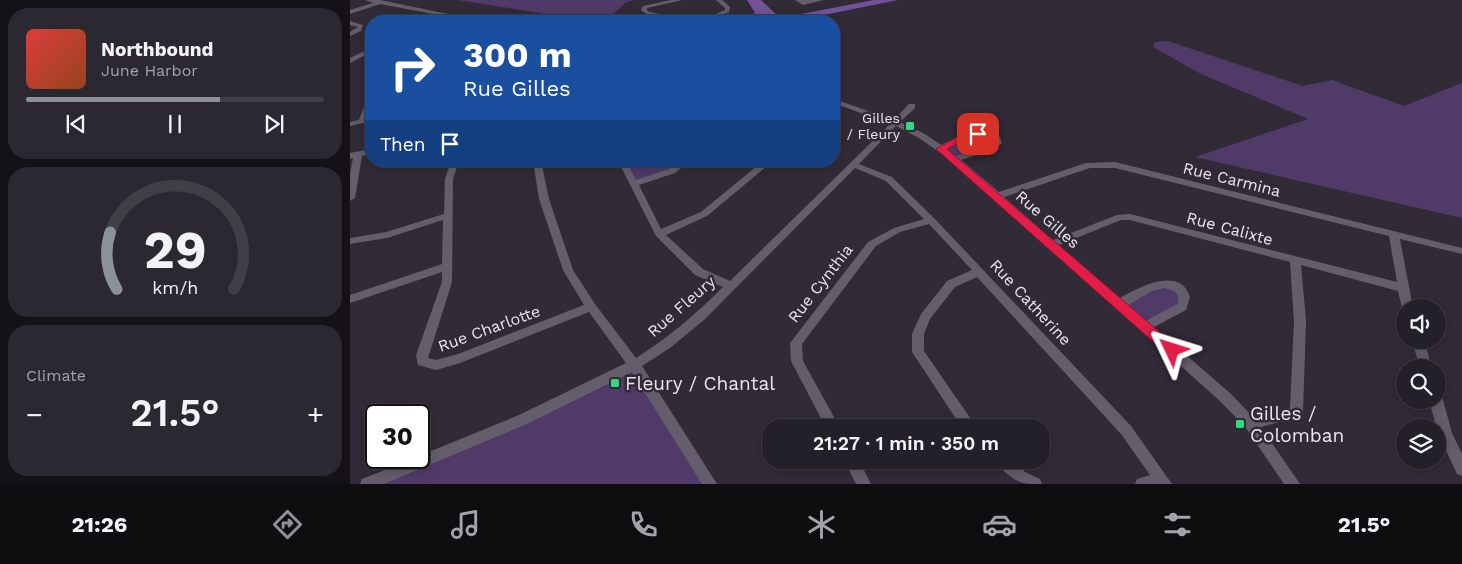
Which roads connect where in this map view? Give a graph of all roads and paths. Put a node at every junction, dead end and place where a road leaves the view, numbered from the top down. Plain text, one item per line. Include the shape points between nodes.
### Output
1 (368, 0) edge
2 (679, 0) edge
3 (719, 0) edge
4 (798, 0) edge
5 (821, 0) edge
6 (380, 2) junction
7 (350, 12) edge
8 (446, 15) edge
9 (658, 15) edge
10 (717, 15) edge
11 (350, 23) edge
12 (350, 34) edge
13 (365, 53) edge
14 (350, 61) edge
15 (840, 103) edge
16 (912, 106) dead end
17 (365, 110) edge
18 (365, 120) edge
19 (362, 121) junction
20 (895, 123) junction
21 (350, 124) edge
22 (940, 149) junction
23 (354, 155) edge
24 (955, 159) junction
25 (853, 164) junction
26 (453, 167) edge
27 (538, 167) edge
28 (625, 167) edge
29 (678, 167) edge
30 (763, 167) edge
31 (633, 184) junction
32 (997, 196) junction
33 (350, 198) edge
34 (449, 215) junction
35 (931, 220) junction
36 (658, 234) junction
37 (1394, 235) junction
38 (350, 241) edge
39 (1052, 244) junction
40 (1462, 251) edge
41 (1295, 261) junction
42 (447, 266) junction
43 (980, 271) junction
44 (731, 286) junction
45 (1402, 288) junction
46 (350, 299) edge
47 (1405, 299) edge
48 (1120, 304) junction
49 (590, 307) junction
50 (1145, 326) junction
51 (634, 364) junction
52 (1438, 409) edge
53 (828, 419) edge
54 (964, 419) edge
55 (1251, 424) junction
56 (856, 469) edge
57 (1012, 469) edge
58 (1462, 469) edge
59 (1164, 482) edge
60 (367, 484) edge
61 (710, 484) edge
62 (864, 484) edge
63 (1035, 484) edge
64 (1142, 484) edge
65 (1293, 484) edge

1 - 6 street
2 - 9 street via 645,7 647,13
3 - 10 street via 728,8
4 - 5 street
6 - 7 street
6 - 8 street
11 - 12 street via 361,26
13 - 14 street
15 - 20 street, Rue Gilles
16 - 20 street, Rue Fleury
17 - 19 street
18 - 19 street
19 - 21 street
20 - 22 street, Rue Gilles
20 - 25 street, Rue Fleury
22 - 24 street, Rue Gilles
22 - 24 street via 964,136 978,134 997,138 998,143 992,147
23 - 33 street
24 - 32 street, Rue Gilles
25 - 35 street, Rue Catherine via 890,179
25 - 44 street, Rue Fleury
26 - 34 street, Rue Charlotte via 449,179
27 - 49 street via 544,199 568,270
28 - 31 street
29 - 31 street
30 - 36 street via 704,214
31 - 36 street
32 - 37 street, Rue Carmina via 1089,166 1115,165
32 - 39 street, Rue Gilles
34 - 38 street via 387,235
34 - 42 street, Rue Charlotte
35 - 43 street, Rue Catherine
35 - 53 street, Rue Cynthia via 896,230 872,244 796,343 797,361
36 - 44 street via 699,272
37 - 40 street, Rue Carmina
37 - 45 street
39 - 41 street, Rue Calixte via 1120,217 1130,217
39 - 48 street, Rue Gilles
41 - 45 street, Rue Calixte
41 - 55 street via 1300,321 1296,412
42 - 46 street
42 - 49 street, Rue Charlotte via 447,282 422,362 436,365 460,358
43 - 54 street via 951,284 925,317 918,334 918,352
43 - 59 street, Rue Catherine via 1126,430
44 - 51 street, Rue Fleury via 666,345
45 - 47 street
48 - 50 street, Rue Gilles
48 - 50 street via 1147,288 1164,284 1182,292 1185,299 1182,307
49 - 51 street
50 - 55 street, Rue Gilles
51 - 60 street, Rue Fleury via 524,419
51 - 61 street
52 - 58 street via 1445,433
55 - 65 street, Rue Gilles
56 - 62 street
57 - 63 street
59 - 64 street

